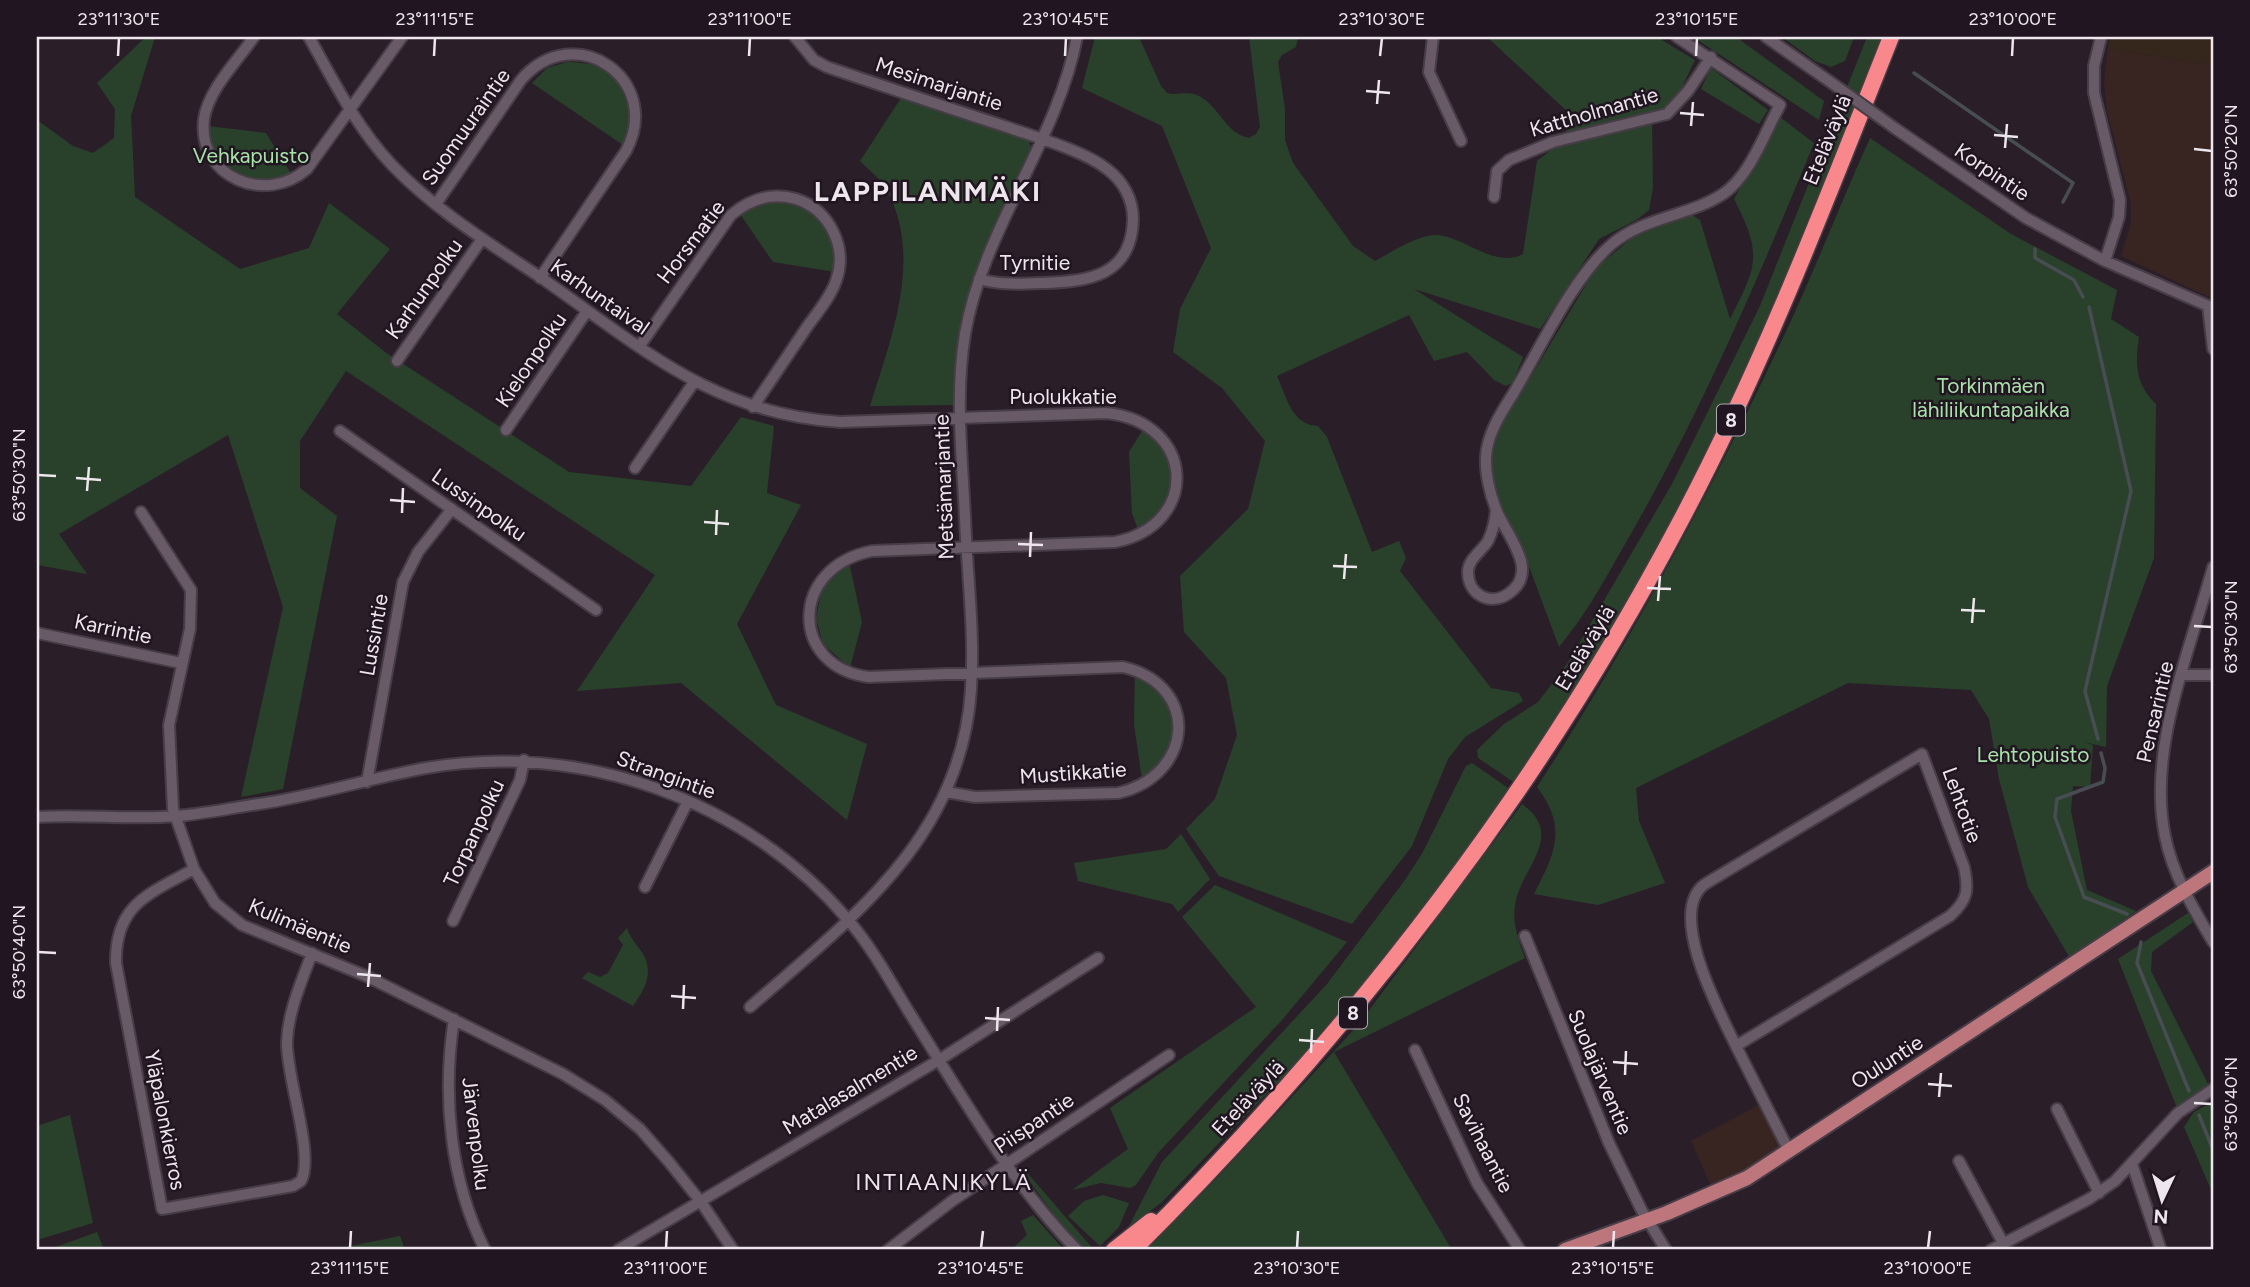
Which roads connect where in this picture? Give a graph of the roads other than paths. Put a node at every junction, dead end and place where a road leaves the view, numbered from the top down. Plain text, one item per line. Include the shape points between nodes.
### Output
1 (254, 37) edge
2 (309, 37) edge
3 (402, 37) edge
4 (795, 37) edge
5 (1077, 37) edge
6 (1433, 37) edge
7 (1677, 37) edge
8 (1766, 37) edge
9 (1891, 37) edge
10 (2101, 37) edge
11 (1710, 58) junction
12 (350, 111) junction
13 (1042, 139) junction
14 (1461, 141) dead end
15 (1494, 197) dead end
16 (436, 204) junction
17 (482, 239) junction
18 (2105, 261) junction
19 (540, 278) junction
20 (979, 279) junction
21 (2211, 307) edge
22 (587, 311) junction
23 (639, 347) junction
24 (2213, 349) edge
25 (397, 361) dead end
26 (694, 382) junction
27 (753, 407) junction
28 (961, 418) junction
29 (506, 430) dead end
30 (340, 431) dead end
31 (635, 468) dead end
32 (452, 509) junction
33 (1496, 510) junction
34 (141, 512) dead end
35 (966, 548) junction
36 (2213, 567) edge
37 (596, 610) dead end
38 (37, 633) edge
39 (181, 663) junction
40 (971, 671) junction
41 (2183, 675) junction
42 (2213, 675) edge
43 (524, 760) junction
44 (367, 782) junction
45 (946, 792) junction
46 (688, 801) junction
47 (37, 817) edge
48 (174, 817) junction
49 (194, 869) junction
50 (2213, 872) edge
51 (645, 887) dead end
52 (2185, 892) junction
53 (849, 920) junction
54 (453, 921) dead end
55 (1525, 936) dead end
56 (2213, 942) edge
57 (312, 953) junction
58 (1098, 958) dead end
59 (750, 1007) dead end
60 (454, 1019) junction
61 (1736, 1046) junction
62 (1415, 1050) dead end
63 (1169, 1055) dead end
64 (939, 1060) junction
65 (2213, 1089) edge
66 (2057, 1110) dead end
67 (1788, 1151) junction
68 (1959, 1161) dead end
69 (1008, 1164) junction
70 (2132, 1164) junction
71 (2099, 1193) junction
72 (701, 1202) junction
73 (1648, 1220) junction
74 (2003, 1243) junction
75 (1122, 1249) edge
76 (485, 1250) edge
77 (618, 1250) edge
78 (733, 1250) edge
79 (888, 1250) edge
80 (1077, 1250) edge
81 (1520, 1250) edge
82 (1565, 1250) edge
83 (1666, 1250) edge
84 (1991, 1250) edge
85 (2161, 1250) edge

1 - 12 street via 205,111 208,149 224,172 241,183 261,187 291,181 307,169
2 - 12 street, Karhuntaival
3 - 12 street
4 - 13 street, Mesimarjantie via 814,60 827,67
5 - 13 street, Metsämarjantie
6 - 14 street via 1429,72
7 - 11 street
8 - 18 street, Korpintie, bridge via 2026,218
9 - 75 highway, Eteläväylä / 8 via 1797,271 1720,444 1633,609 1527,781 1349,1017 1181,1199
10 - 18 street via 2094,93 2120,200
11 - 15 street, Kattholmantie via 1667,114 1522,153 1497,171
11 - 33 street via 1780,105 1748,164 1724,193 1626,234 1581,279 1494,429 1486,458
12 - 16 street, Karhuntaival via 391,164
13 - 20 street, Metsämarjantie
13 - 20 street, Tyrnitie via 1103,166 1118,179 1130,198 1131,239 1117,264 1092,279 1007,284
16 - 17 street, Karhuntaival
16 - 19 street, Suomuuraintie via 535,66 572,54 609,65 632,96 634,133
17 - 19 street, Karhuntaival
17 - 25 street, Karhunpolku
18 - 21 street, Korpintie
19 - 22 street, Karhuntaival
20 - 28 street, Metsämarjantie via 961,360
21 - 24 street
22 - 23 street, Karhuntaival
22 - 29 street, Kielonpolku
23 - 26 street, Karhuntaival
23 - 27 street, Horsmatie via 731,215 765,197 802,201 830,226 838,243 839,271 828,297
26 - 27 street, Karhuntaival
26 - 31 street
27 - 28 street, Karhuntaival via 840,422
28 - 35 street, Metsämarjantie
28 - 35 street, Puolukkatie via 1106,413 1133,417 1167,442 1175,480 1172,502 1158,523 1130,539
30 - 32 street, Lussinpolku
32 - 37 street, Lussinpolku
32 - 44 street, Lussintie via 418,552 403,582
33 - 33 street via 1518,548 1522,565 1510,593 1493,601 1473,588 1468,572 1487,542
34 - 39 street, Kulimäentie via 191,590 192,612
35 - 40 street, Metsämarjantie
35 - 40 street, Puolukkatie via 849,556 818,584 810,624 827,657 859,675
36 - 41 street, Pensarintie
38 - 39 street, Karrintie
39 - 48 street, Kulimäentie via 169,724
40 - 45 street, Metsämarjantie via 964,735
40 - 45 street, Mustikkatie via 1135,670 1161,685 1172,701 1178,722 1176,745 1158,774 1144,785 1118,793 975,797
41 - 42 street
41 - 52 street, Pensarintie via 2161,756 2159,788 2165,839
43 - 44 street, Strangintie via 426,768
43 - 46 street, Strangintie via 624,777
43 - 54 street, Torpanpolku via 520,780
44 - 48 street, Strangintie
45 - 53 street, Metsämarjantie via 912,852
46 - 51 street
46 - 53 street, Strangintie via 768,846
47 - 48 street, Strangintie
48 - 49 street, Kulimäentie
49 - 57 street, Kulimäentie via 210,897 229,916
49 - 57 street, Yläpalonkierros via 132,907 120,927 116,946 162,1209 301,1181 307,1163 287,1038
50 - 52 main road, Ouluntie
52 - 56 street, Pensarintie
52 - 67 main road, Ouluntie
53 - 59 street, Metsämarjantie
53 - 64 street, Strangintie
55 - 73 street, Suolajärventie via 1609,1143
57 - 60 street, Kulimäentie
58 - 64 street, Matalasalmentie
60 - 72 street, Kulimäentie via 605,1100 640,1129
60 - 76 street, Järvenpolku via 448,1054 453,1139 470,1220
61 - 61 street, Lehtotie via 1698,955 1690,918 1695,891 1922,754 1964,867 1968,886 1962,905
61 - 67 street, Lehtotie
62 - 81 street, Savihaantie via 1477,1183
63 - 69 street, Piispantie
64 - 69 street, Strangintie
64 - 72 street, Matalasalmentie
65 - 70 street via 2178,1113
66 - 71 street
67 - 73 main road, Ouluntie via 1722,1191
68 - 74 street
69 - 79 street, Piispantie
69 - 80 street, Strangintie
70 - 71 street
70 - 85 street
71 - 74 street
72 - 77 street, Matalasalmentie
72 - 78 street, Kulimäentie
73 - 82 main road, Ouluntie
73 - 83 street, Suolajärventie
74 - 84 street

